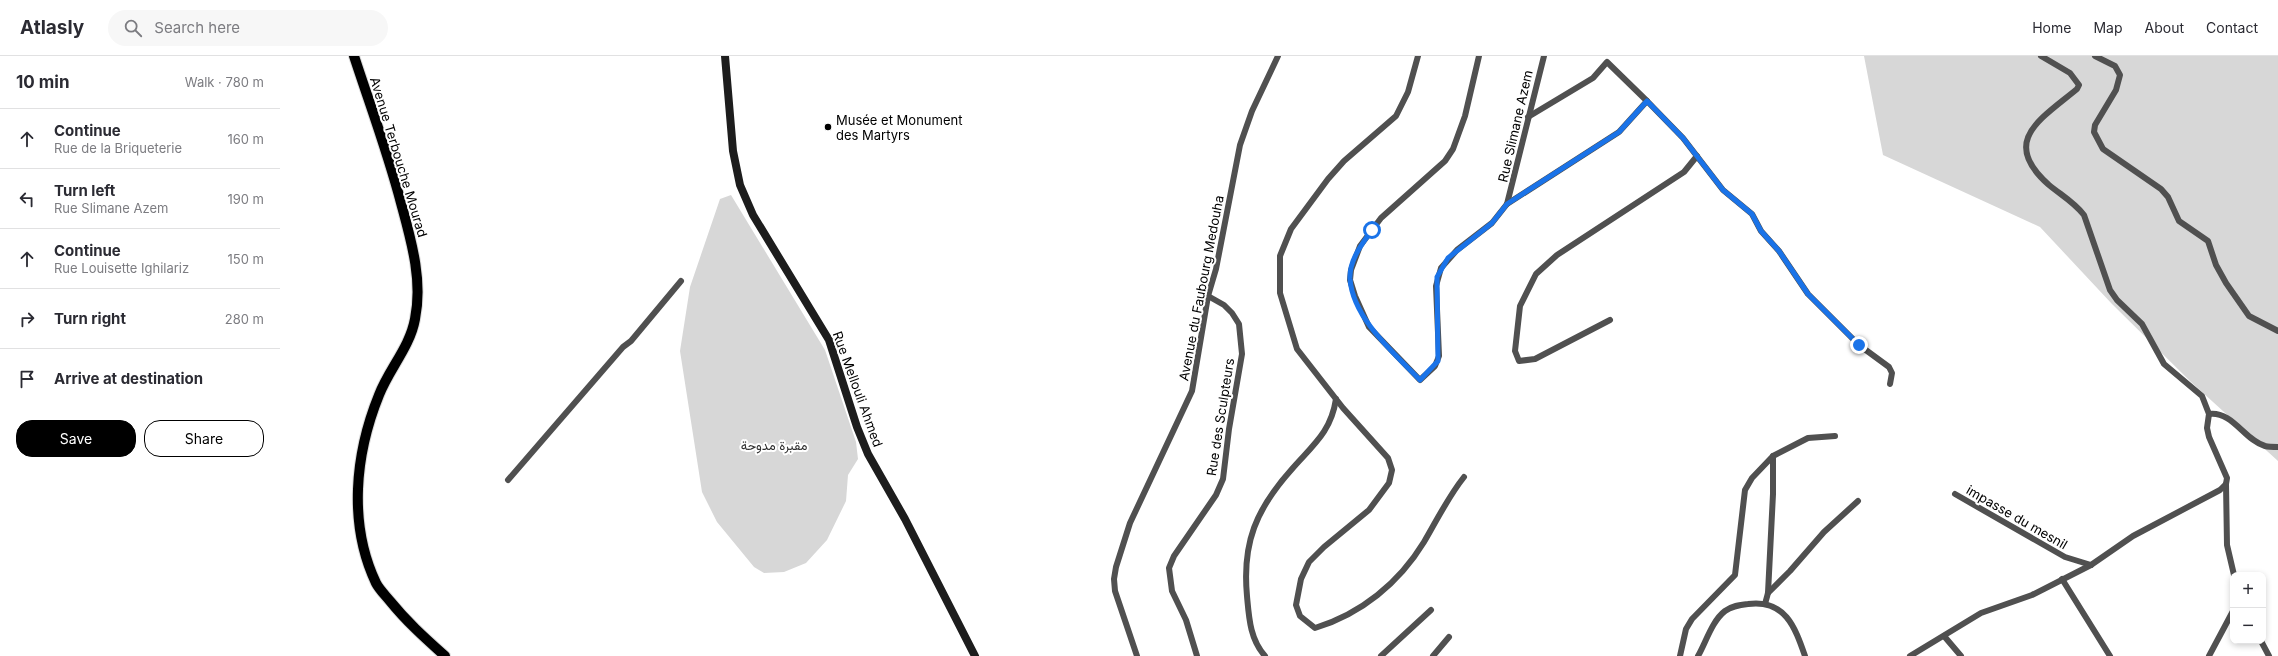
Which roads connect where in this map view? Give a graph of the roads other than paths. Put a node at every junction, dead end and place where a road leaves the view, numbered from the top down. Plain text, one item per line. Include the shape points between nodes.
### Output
1 (354, 56) edge
2 (724, 56) edge
3 (1278, 56) edge
4 (1418, 56) edge
5 (1479, 56) edge
6 (1544, 56) edge
7 (1611, 56) edge
8 (2041, 56) edge
9 (2096, 56) edge
10 (1607, 62) junction
11 (1647, 101) junction
12 (1528, 116) junction
13 (1697, 156) junction
14 (1507, 204) junction
15 (681, 281) dead end
16 (1208, 296) junction
17 (1610, 320) dead end
18 (2278, 331) edge
19 (1890, 384) dead end
20 (1336, 399) junction
21 (2209, 414) junction
22 (1835, 436) dead end
23 (2278, 447) edge
24 (1773, 456) junction
25 (1464, 477) dead end
26 (508, 480) dead end
27 (2226, 484) junction
28 (1955, 494) dead end
29 (1858, 501) dead end
30 (2091, 565) junction
31 (2233, 572) edge
32 (2062, 580) junction
33 (1768, 592) junction
34 (1765, 604) junction
35 (1431, 610) dead end
36 (2230, 617) edge
37 (1944, 636) junction
38 (1449, 637) dead end
39 (2263, 644) edge
40 (445, 656) edge
41 (975, 656) edge
42 (1137, 656) edge
43 (1197, 656) edge
44 (1265, 656) edge
45 (1381, 656) edge
46 (1433, 656) edge
47 (1680, 656) edge
48 (1698, 656) edge
49 (1805, 656) edge
50 (1910, 656) edge
51 (1961, 656) edge
52 (2110, 656) edge
53 (2209, 656) edge
54 (2269, 656) edge

1 - 40 main road, Avenue Terbouche Mourad via 394,177 413,246 417,276 416,319 407,343 379,394 361,451 358,499 360,539 376,584 408,624
2 - 41 street, Rue Mellouli Ahmed via 733,151 740,185 753,215 829,340 868,454 905,519
3 - 16 street, Avenue du Faubourg Medouha via 1252,111 1240,145 1216,269
4 - 20 street via 1408,92 1396,116 1344,161 1328,179 1291,229 1280,256 1280,293 1292,338 1303,359
5 - 14 street, Rue Slimane Azem via 1465,116 1453,149 1445,161 1381,218 1360,246 1351,270 1350,280 1355,296 1369,327 1420,380 1438,361 1436,286 1441,268 1457,250 1492,223
6 - 12 street, Rue Slimane Azem
7 - 10 street
8 - 21 street via 2070,73 2079,85 2034,126 2026,141 2026,155 2042,178 2077,206 2084,215 2110,290 2142,324 2164,364 2202,396
9 - 18 street via 2115,66 2120,75 2116,90 2095,125 2094,132 2099,146 2161,189 2168,197 2179,221 2208,241 2220,271 2245,312 2263,325
10 - 11 street
10 - 12 street via 1593,78
11 - 13 street
11 - 14 street via 1619,132
12 - 14 street, Rue Slimane Azem
13 - 17 street via 1684,172 1557,254 1536,274 1520,306 1514,351 1516,358 1520,361 1535,359
13 - 19 street via 1723,190 1752,214 1761,231 1779,251 1808,294 1859,345 1889,367 1892,373
15 - 26 street
16 - 42 street, Avenue du Faubourg Medouha via 1192,391 1130,523 1114,580 1119,606
16 - 43 street, Rue des Sculpteurs via 1224,305 1235,318 1241,336 1242,354 1223,479 1216,495 1174,556 1169,568 1172,592 1186,620
20 - 25 street via 1388,458 1392,470 1386,488 1369,510 1324,546 1309,562 1301,578 1296,605 1300,616 1311,626 1315,628 1327,625 1351,612 1376,597 1397,578 1423,543
20 - 44 street via 1331,423 1270,494 1251,532 1245,574 1249,621 1257,646
21 - 23 street via 2217,413 2227,417 2250,438 2265,446
21 - 27 street via 2206,428 2226,478
22 - 24 street via 1808,438
24 - 33 street
24 - 47 street via 1752,478 1745,490 1735,575 1692,618 1686,629
27 - 30 street via 2220,490 2133,536
27 - 31 street via 2228,544
28 - 30 street, impasse du mesnil via 2065,557
29 - 33 street via 1824,532
30 - 32 street
32 - 37 street via 2032,595 1981,613
32 - 52 street
33 - 34 street
34 - 48 street via 1733,606 1724,612
34 - 49 street via 1783,612 1791,620
35 - 45 street
36 - 53 street
37 - 50 street
37 - 51 street
38 - 46 street
39 - 54 street

